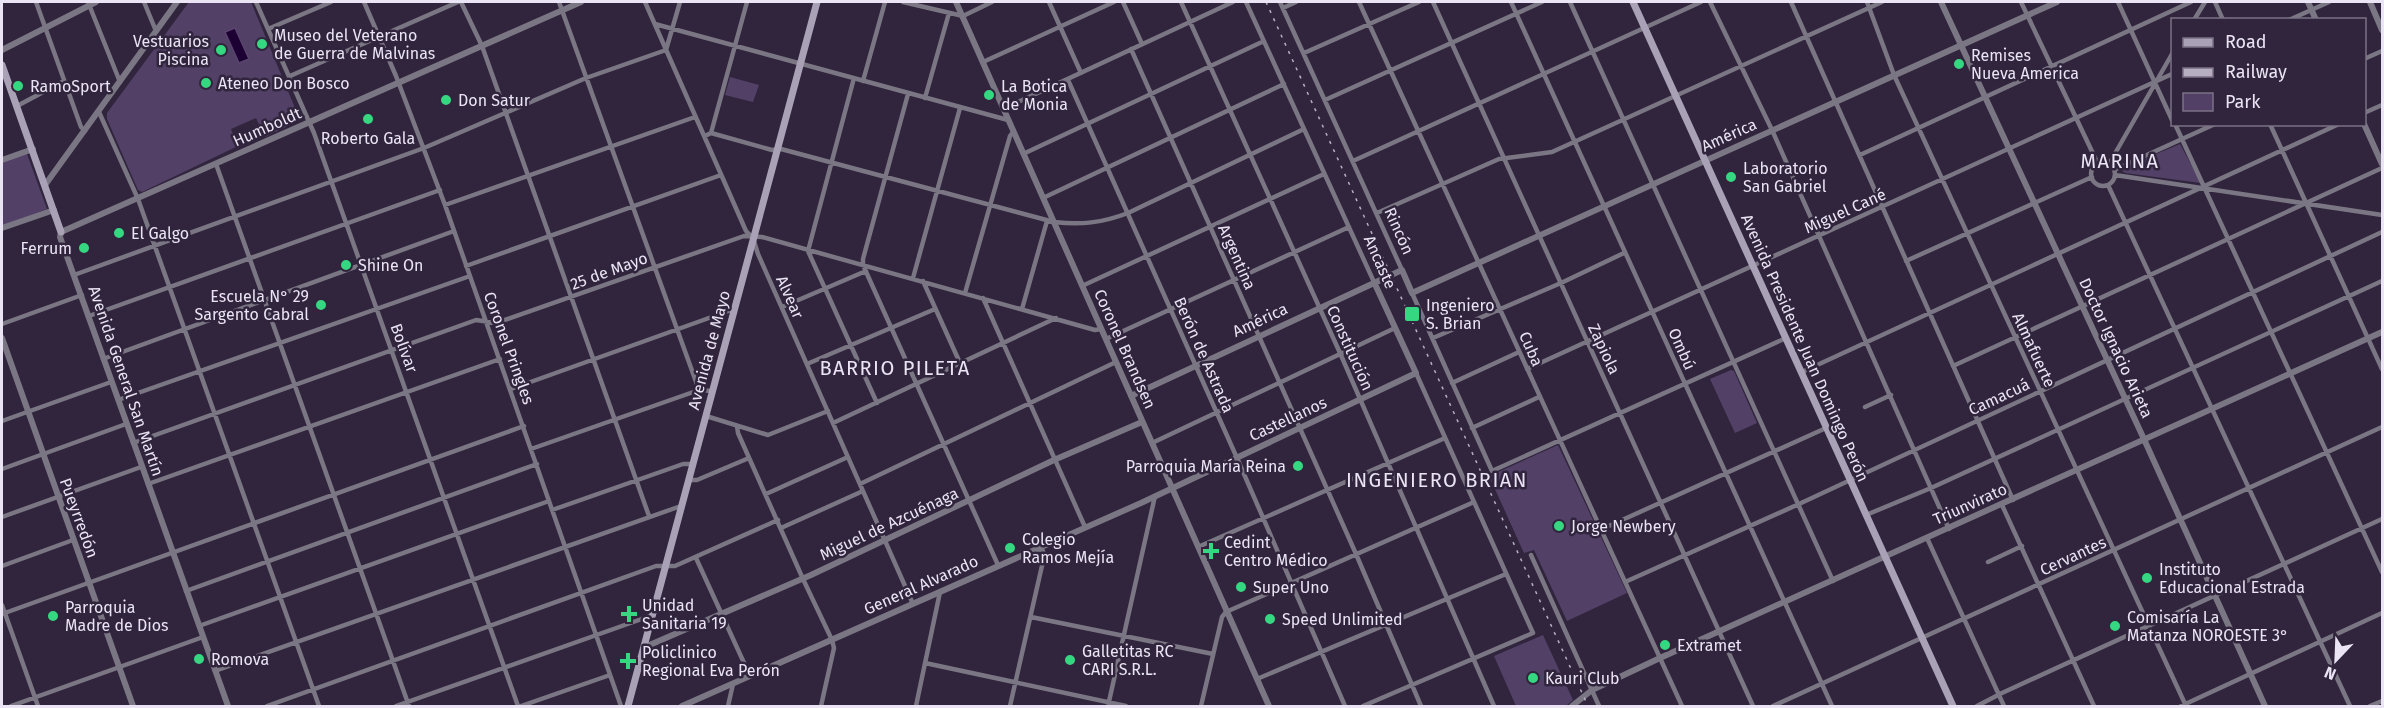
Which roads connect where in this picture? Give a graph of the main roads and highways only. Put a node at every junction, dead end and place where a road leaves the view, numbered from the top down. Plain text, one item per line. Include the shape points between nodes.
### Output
1 (817, 2) edge
2 (1632, 2) edge
3 (2, 65) edge
4 (61, 232) road end
5 (628, 706) edge
6 (1953, 706) edge

1 - 5 main road, Avenida de Mayo
2 - 6 main road, Avenida Presidente Juan Domingo Perón
3 - 4 main road, Avenida General San Martín

